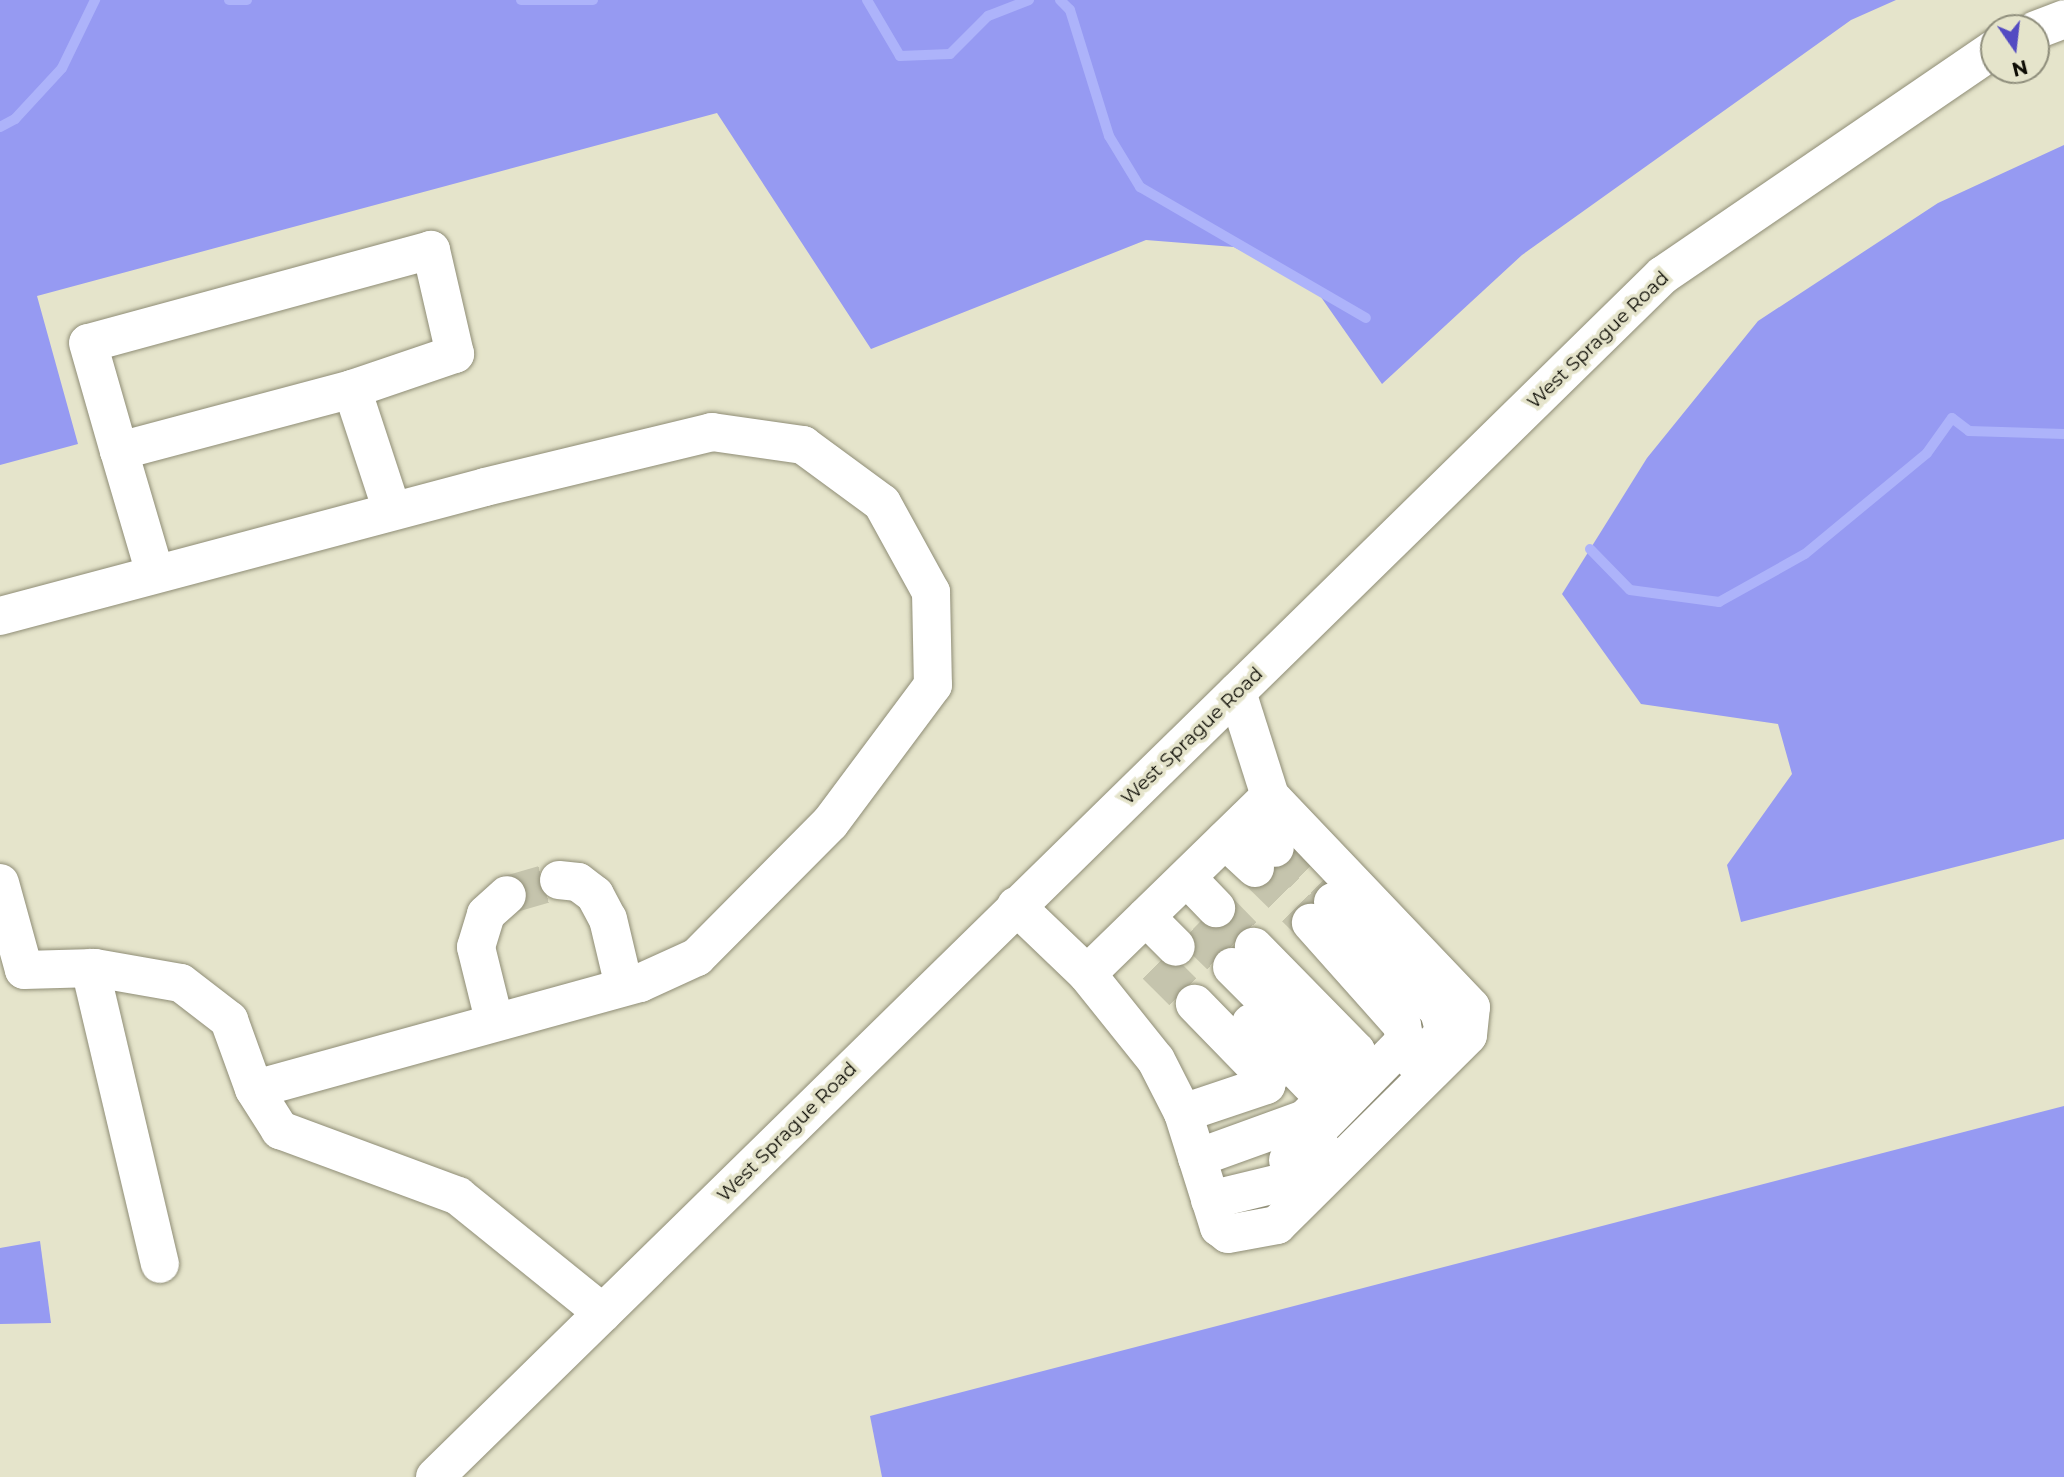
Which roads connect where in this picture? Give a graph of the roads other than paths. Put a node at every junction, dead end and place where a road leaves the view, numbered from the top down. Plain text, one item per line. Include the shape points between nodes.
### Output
1 (1980, 59) edge
2 (352, 389) junction
3 (120, 451) junction
4 (392, 511) junction
5 (155, 573) junction
6 (0, 616) edge
7 (1237, 692) junction
8 (1247, 819) junction
9 (1265, 858) tunnel mouth
10 (559, 880) tunnel mouth
11 (0, 883) edge
12 (507, 895) tunnel mouth
13 (1016, 906) junction
14 (1156, 908) junction
15 (1322, 913) tunnel mouth
16 (90, 968) junction
17 (12, 971) edge
18 (1087, 974) junction
19 (1224, 976) junction
20 (624, 986) junction
21 (495, 1020) junction
22 (254, 1089) junction
23 (1335, 1090) junction
24 (1183, 1113) junction
25 (1204, 1181) junction
26 (160, 1264) dead end
27 (603, 1313) junction
28 (435, 1477) edge

1 - 7 street, West Sprague Road via 1663,275
2 - 3 street
2 - 3 street via 455,354 431,250 88,343
2 - 4 street
3 - 5 street
4 - 5 street
4 - 20 street via 712,432 803,445 881,503 931,592 933,685 830,823 697,957 640,984
5 - 6 street
7 - 8 street
7 - 13 street, West Sprague Road
8 - 9 street
8 - 14 street
8 - 25 street via 1471,1007 1468,1035 1277,1225 1228,1234 1219,1227
10 - 20 street via 578,882 594,895 608,919
11 - 17 street
12 - 21 street via 486,914 476,947
13 - 18 street
13 - 27 street, West Sprague Road
14 - 14 street via 1185,937
14 - 18 street
15 - 25 street via 1402,1025 1405,1041 1286,1161
16 - 17 street
16 - 22 street via 181,983 229,1020
16 - 26 street
18 - 24 street via 1156,1060
19 - 23 street
19 - 23 street via 1356,1051 1359,1065
19 - 24 street via 1268,1079 1266,1085
20 - 21 street
21 - 22 street
22 - 27 street via 281,1130 458,1196
23 - 25 street via 1305,1119
24 - 25 street
27 - 28 street, West Sprague Road

